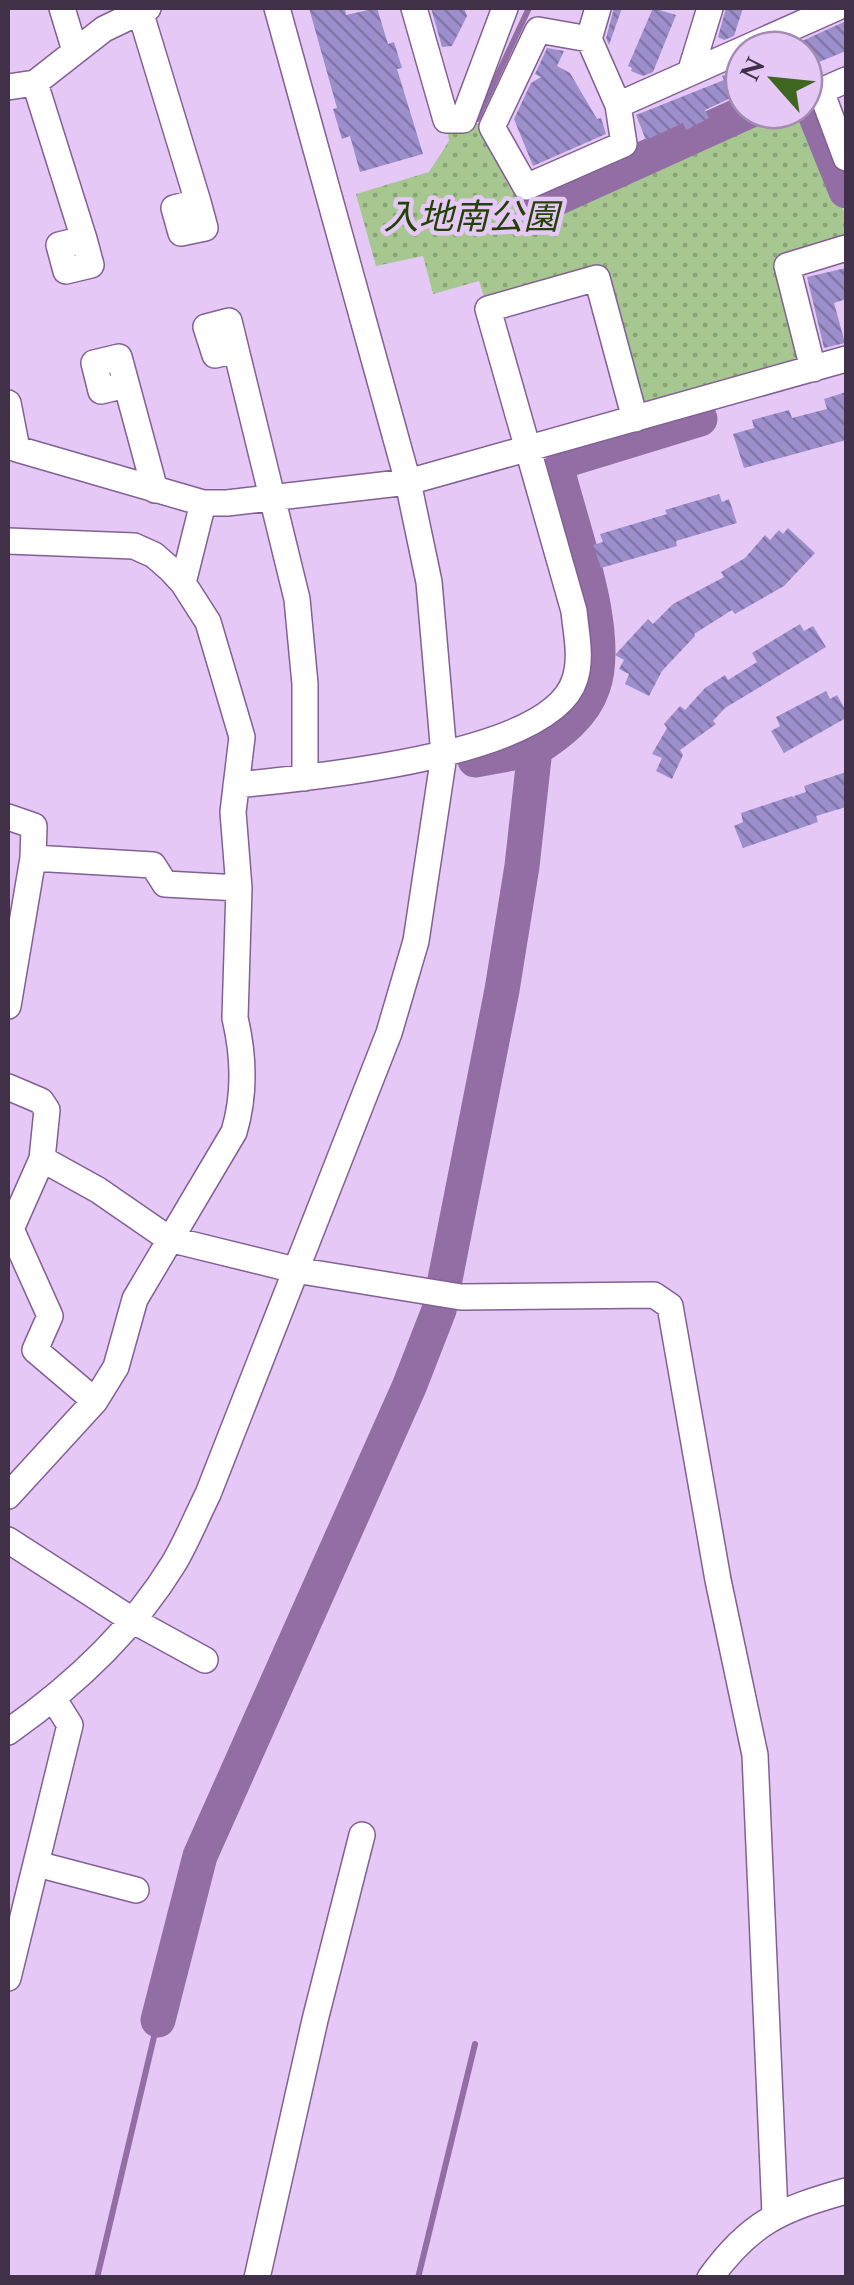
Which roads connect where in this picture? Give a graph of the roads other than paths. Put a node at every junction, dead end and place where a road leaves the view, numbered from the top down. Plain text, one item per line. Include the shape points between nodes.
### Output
1 (62, 8) edge
2 (277, 8) edge
3 (414, 8) edge
4 (505, 8) edge
5 (598, 8) edge
6 (710, 8) edge
7 (836, 8) edge
8 (144, 9) edge
9 (588, 38) junction
10 (75, 51) junction
11 (690, 73) junction
12 (846, 80) edge
13 (36, 83) junction
14 (8, 87) edge
15 (618, 105) junction
16 (846, 158) edge
17 (198, 202) dead end
18 (84, 239) dead end
19 (846, 248) edge
20 (236, 350) dead end
21 (846, 360) edge
22 (813, 369) junction
23 (126, 385) dead end
24 (8, 406) edge
25 (635, 419) junction
26 (530, 448) junction
27 (408, 482) junction
28 (154, 490) junction
29 (274, 498) junction
30 (203, 503) junction
31 (8, 541) edge
32 (183, 583) junction
33 (444, 754) junction
34 (304, 778) junction
35 (236, 786) junction
36 (8, 817) edge
37 (33, 858) junction
38 (239, 888) junction
39 (8, 1006) edge
40 (8, 1087) edge
41 (42, 1159) junction
42 (170, 1239) junction
43 (295, 1270) junction
44 (94, 1401) junction
45 (8, 1496) edge
46 (8, 1540) edge
47 (132, 1620) junction
48 (205, 1660) dead end
49 (53, 1698) junction
50 (8, 1732) edge
51 (362, 1835) dead end
52 (37, 1864) junction
53 (136, 1890) dead end
54 (12, 1933) edge
55 (8, 1978) edge
56 (846, 2191) edge
57 (776, 2214) junction
58 (256, 2278) edge
59 (710, 2278) edge

1 - 10 street
2 - 27 street
3 - 4 street via 446,120 463,120
5 - 9 street
6 - 11 street
7 - 11 street
8 - 10 street
8 - 17 street
9 - 15 street
9 - 15 street via 538,30 492,128 526,187 624,144
10 - 13 street
11 - 15 street
12 - 16 street via 821,91
13 - 14 street
13 - 18 street
19 - 22 street via 786,266
20 - 29 street
21 - 22 street
22 - 25 street
23 - 28 street
24 - 28 street via 17,449
25 - 26 street
25 - 26 street via 597,278 488,310
26 - 27 street
26 - 33 street via 574,611 575,682 556,708 511,734
27 - 29 street
27 - 33 street via 429,582
28 - 30 street
29 - 30 street
29 - 34 street via 298,598
30 - 32 street
31 - 32 street via 134,546 154,554
32 - 35 street via 208,622 227,676 242,737
33 - 34 street
33 - 43 street via 416,941 389,1033
34 - 35 street
35 - 38 street
36 - 37 street via 34,826
37 - 38 street via 153,865 165,884
37 - 39 street
38 - 42 street via 235,1018 243,1103 234,1132
40 - 41 street via 47,1110
41 - 42 street
41 - 44 street via 11,1230 50,1316 35,1350
42 - 43 street
42 - 44 street via 135,1299 116,1367
43 - 47 street via 208,1494 174,1562
43 - 57 street via 461,1297 654,1295 670,1306 754,1755
44 - 45 street
46 - 47 street
47 - 48 street
47 - 49 street
49 - 50 street
49 - 52 street via 70,1725
51 - 58 street
52 - 53 street
52 - 54 street
54 - 55 street
56 - 57 street
57 - 59 street via 740,2240

